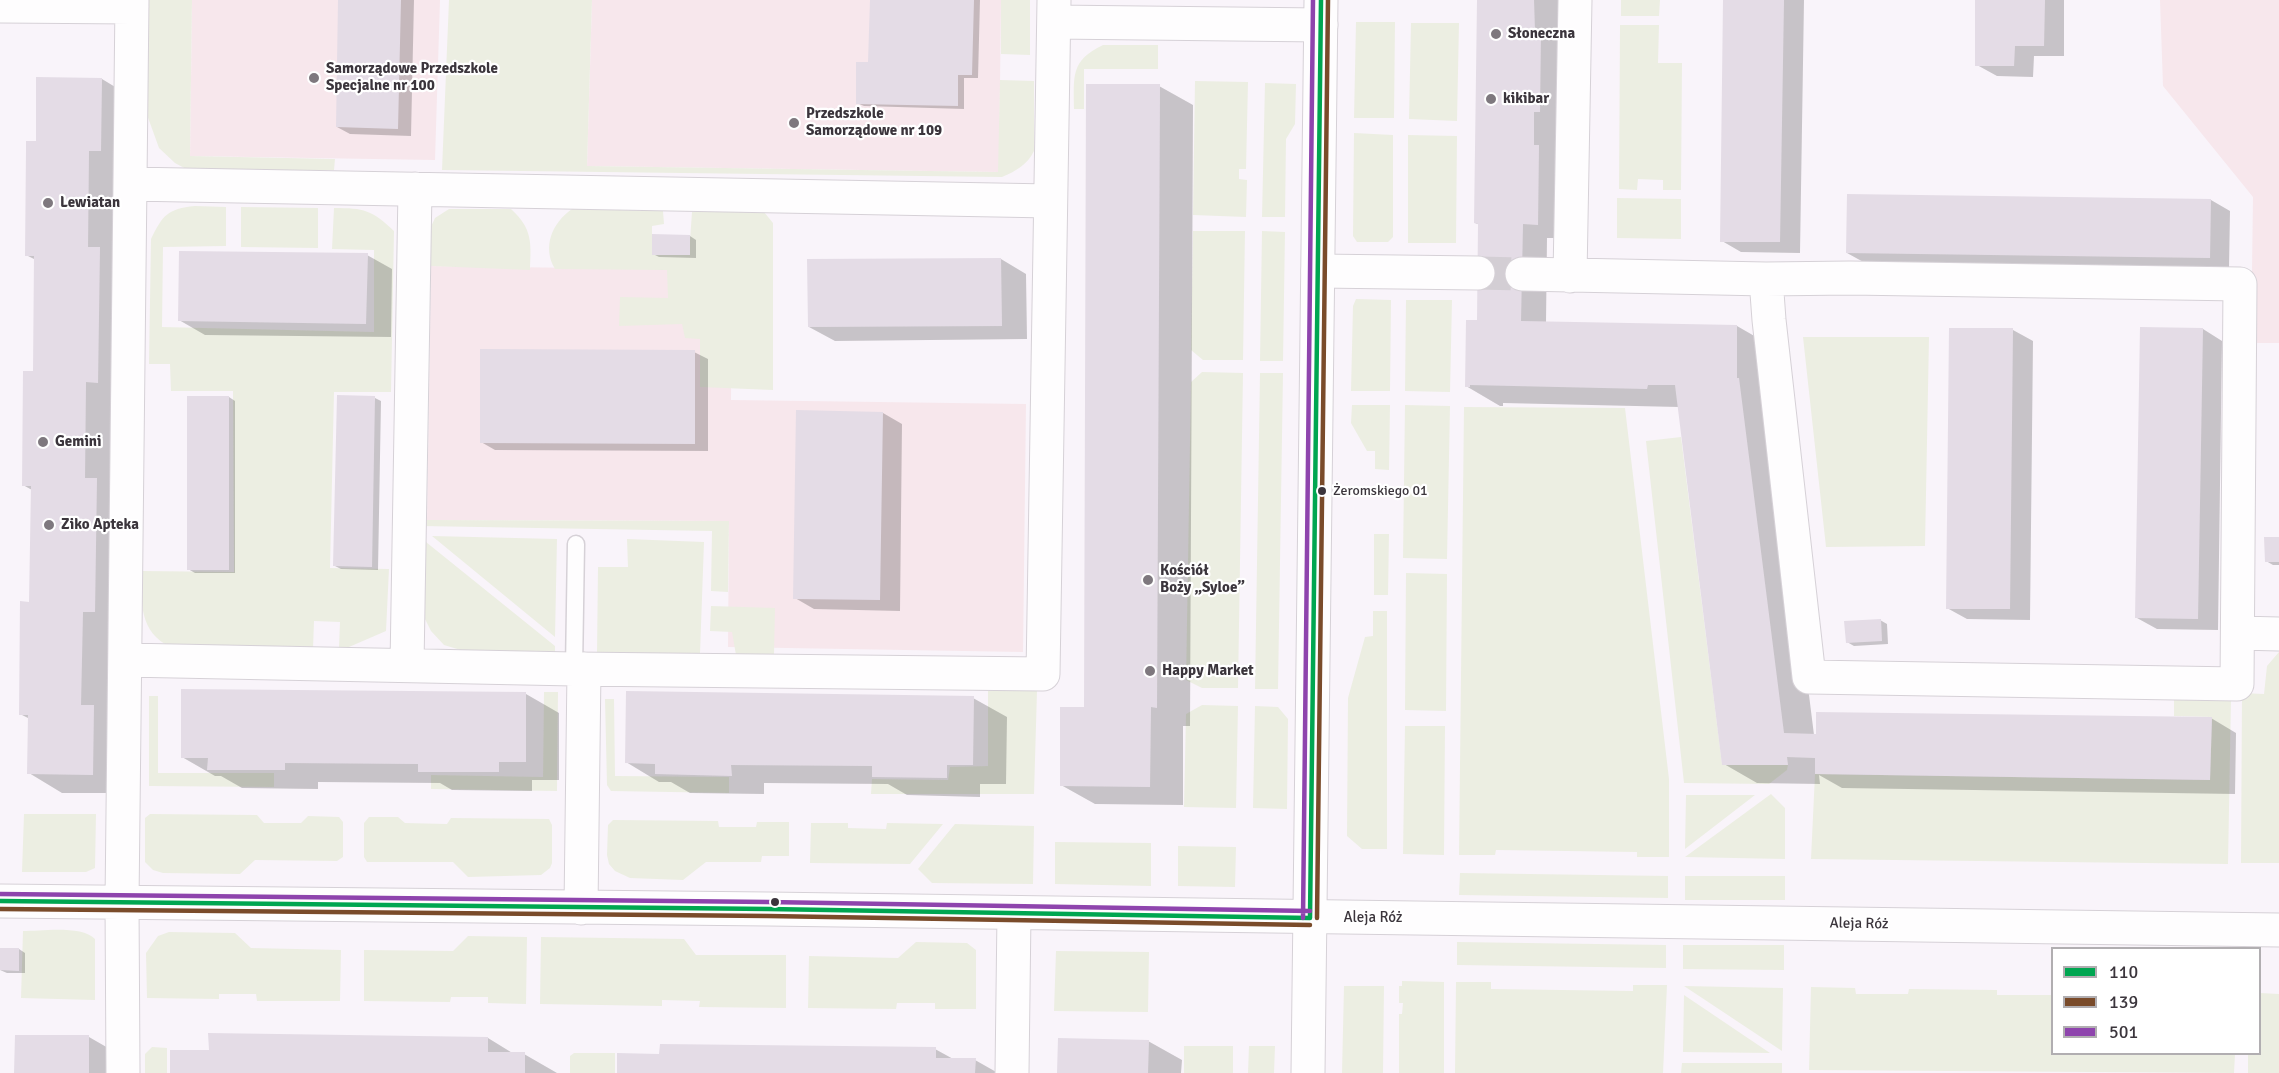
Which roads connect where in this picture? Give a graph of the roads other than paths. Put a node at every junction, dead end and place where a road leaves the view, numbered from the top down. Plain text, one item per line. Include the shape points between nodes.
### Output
1 (1575, 0) edge
2 (132, 3) edge
3 (0, 6) edge
4 (1054, 11) edge
5 (1321, 12) edge
6 (130, 184) junction
7 (419, 189) junction
8 (1050, 201) junction
9 (1318, 271) junction
10 (1478, 273) tunnel mouth
11 (1522, 274) tunnel mouth
12 (1570, 276) junction
13 (1766, 279) junction
14 (576, 544) dead end
15 (2239, 633) junction
16 (2279, 634) edge
17 (125, 660) junction
18 (407, 665) junction
19 (579, 669) junction
20 (0, 901) edge
21 (122, 902) junction
22 (581, 908) junction
23 (1014, 913) junction
24 (1310, 918) junction
25 (2279, 930) edge
26 (123, 1073) edge
27 (1012, 1073) edge
28 (1308, 1073) edge

1 - 12 street
2 - 3 street
2 - 6 street
4 - 5 street
4 - 8 street
5 - 9 street
6 - 7 street
6 - 17 street
7 - 8 street
7 - 18 street
8 - 19 street via 1043,674
9 - 10 street
9 - 24 street
11 - 12 street
12 - 13 street
13 - 15 street via 2240,284
13 - 15 street via 1809,677 2237,684
14 - 19 lane
15 - 16 street
17 - 18 street
17 - 21 street
18 - 19 street
19 - 22 street
20 - 21 street, Aleja Róż
21 - 22 street, Aleja Róż
21 - 26 street
22 - 23 street, Aleja Róż
23 - 24 street, Aleja Róż
23 - 27 street
24 - 25 street, Aleja Róż
24 - 28 street

